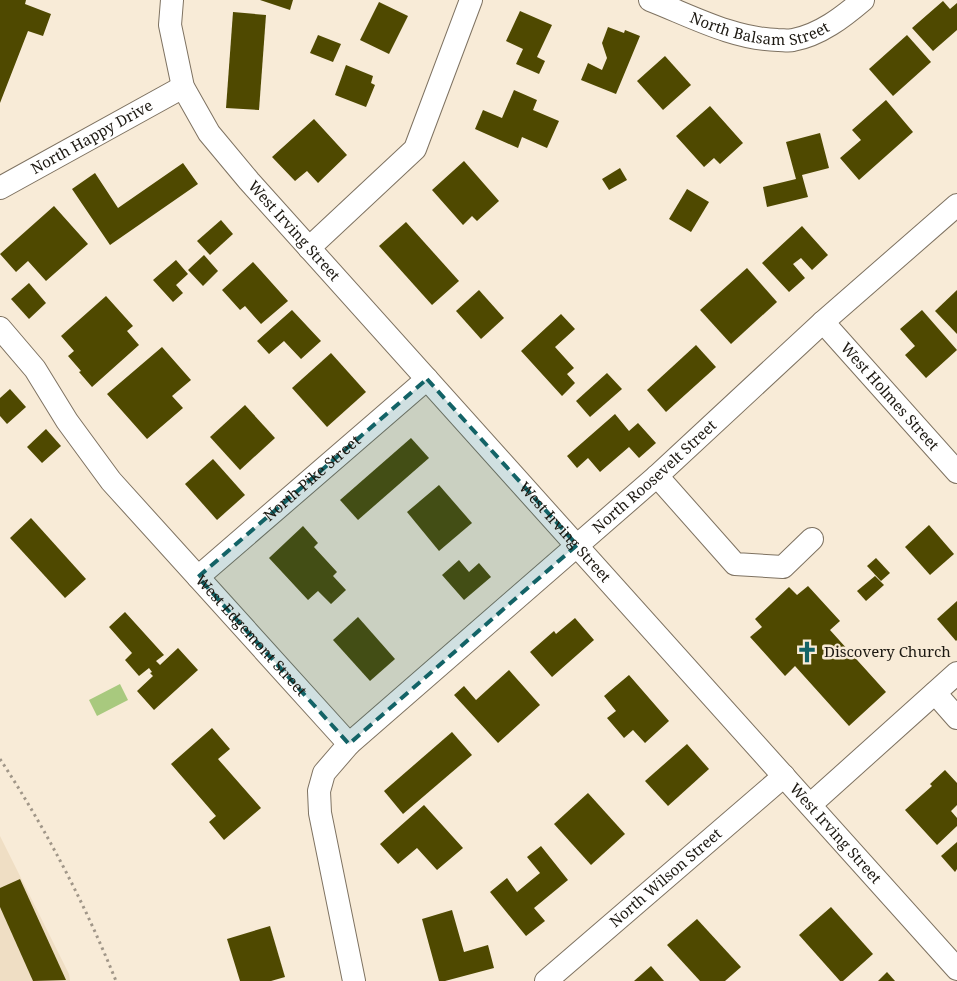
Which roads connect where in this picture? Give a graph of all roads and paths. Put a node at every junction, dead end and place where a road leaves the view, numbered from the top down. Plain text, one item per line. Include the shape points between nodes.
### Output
1 (172, 0) edge
2 (471, 0) edge
3 (650, 0) edge
4 (863, 0) edge
5 (183, 87) junction
6 (0, 188) edge
7 (957, 205) edge
8 (309, 248) junction
9 (823, 322) junction
10 (0, 328) edge
11 (427, 379) junction
12 (953, 460) edge
13 (657, 476) junction
14 (812, 539) dead end
15 (577, 545) junction
16 (198, 577) junction
17 (957, 673) edge
18 (934, 693) junction
19 (957, 718) edge
20 (349, 744) junction
21 (0, 759) edge
22 (784, 776) junction
23 (810, 805) junction
24 (957, 969) edge
25 (116, 981) edge
26 (354, 981) edge
27 (546, 981) edge

1 - 5 street, West Irving Street via 170,25
2 - 8 street via 415,149
3 - 4 street, North Balsam Street via 738,34 767,40 793,40 824,28
5 - 6 street, North Happy Drive
5 - 8 street, West Irving Street via 209,133
7 - 9 street, North Roosevelt Street
8 - 11 street, West Irving Street
9 - 12 street, West Holmes Street
9 - 13 street, North Roosevelt Street
10 - 16 street, West Edgemont Street via 35,369 111,482
11 - 15 street, West Irving Street
11 - 16 street, North Pike Street
13 - 14 street via 735,564 783,567
13 - 15 street, North Roosevelt Street
15 - 20 street, North Roosevelt Street
15 - 22 street, West Irving Street
16 - 20 street, West Edgemont Street
17 - 18 street
18 - 19 street
18 - 23 street
20 - 26 street via 324,773 319,792 320,813
21 - 25 path via 76,891
22 - 23 street, West Irving Street
22 - 27 street, North Wilson Street
23 - 24 street, West Irving Street

